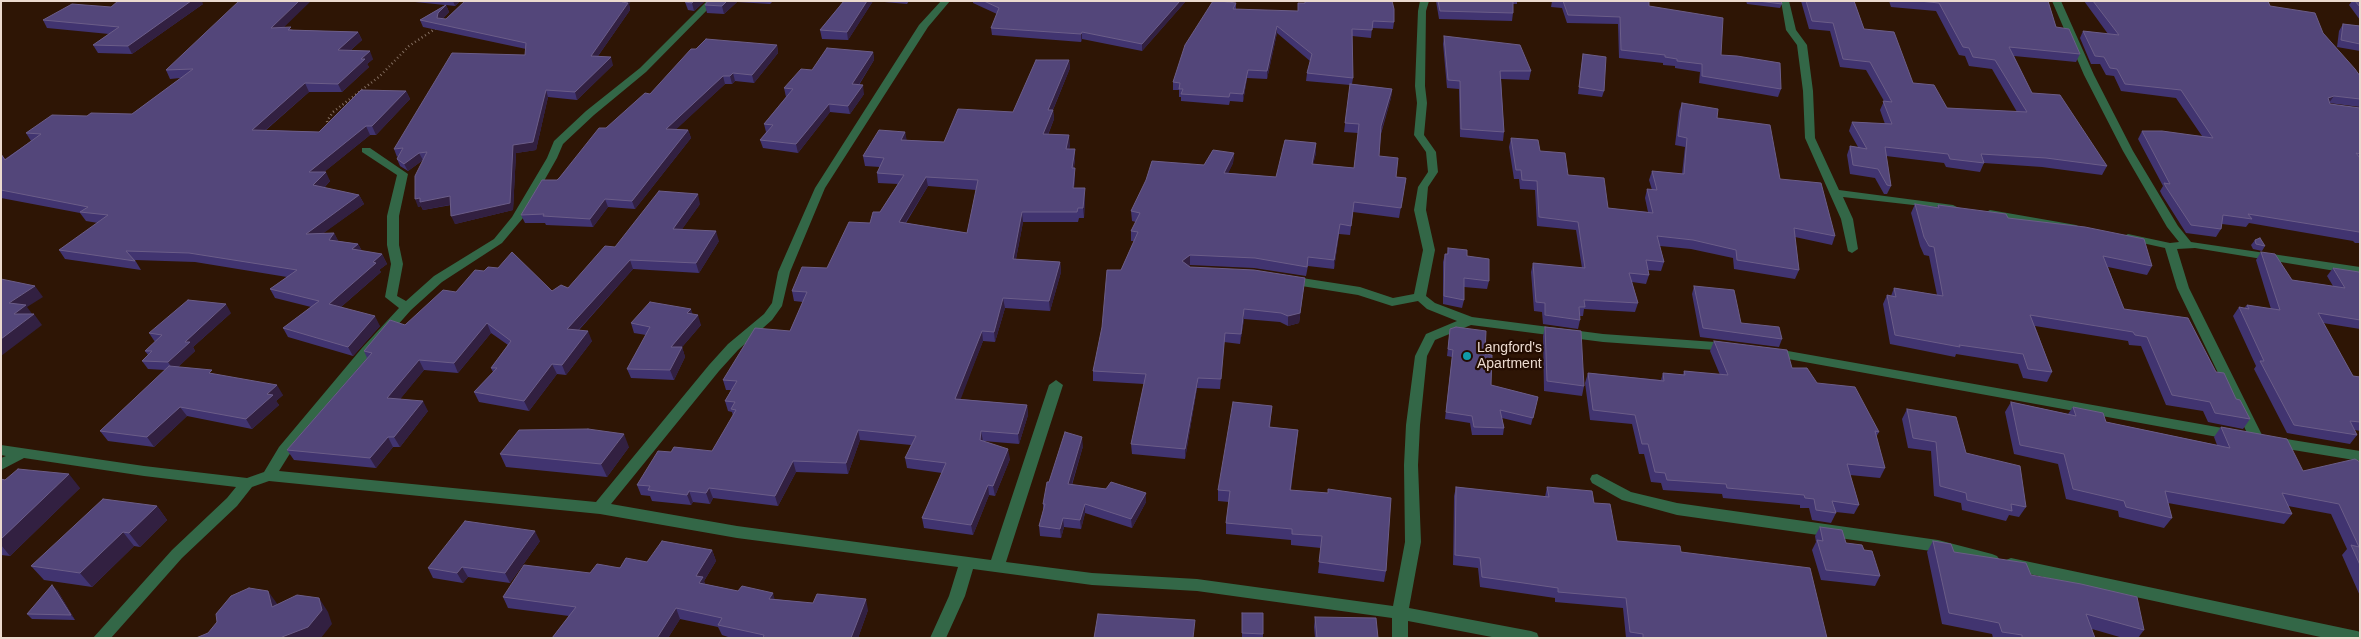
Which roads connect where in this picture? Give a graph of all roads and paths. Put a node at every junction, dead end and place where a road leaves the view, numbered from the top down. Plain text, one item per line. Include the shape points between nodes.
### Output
1 (712, 1) edge
2 (946, 1) edge
3 (1425, 1) edge
4 (1785, 1) edge
5 (2056, 1) edge
6 (445, 23) edge
7 (328, 129) edge
8 (366, 150) dead end
9 (1837, 193) junction
10 (2089, 230) edge
11 (2117, 235) edge
12 (2188, 245) junction
13 (2170, 246) junction
14 (1852, 249) dead end
15 (2360, 271) edge
16 (1274, 277) edge
17 (1420, 297) junction
18 (407, 307) junction
19 (1472, 321) junction
20 (1741, 348) edge
21 (1760, 350) edge
22 (1056, 385) dead end
23 (2257, 439) junction
24 (1, 450) edge
25 (22, 453) junction
26 (2360, 456) edge
27 (1, 464) edge
28 (269, 476) junction
29 (1597, 479) dead end
30 (247, 483) junction
31 (600, 508) junction
32 (967, 562) junction
33 (997, 566) junction
34 (1400, 613) junction
35 (102, 638) edge
36 (938, 638) edge
37 (1400, 638) edge
38 (1531, 638) edge
39 (2358, 638) edge

1 - 18 street via 643,70 558,143 516,218 498,241 438,280
2 - 31 street via 924,25 820,188 784,272 778,303 714,368
3 - 17 street via 1422,12 1419,135 1431,152 1433,172 1423,187 1420,210 1429,250
4 - 9 street via 1790,30 1802,45 1810,138
5 - 12 street via 2128,151 2173,227
6 - 7 path via 409,46 380,76 333,112 327,121
8 - 18 street via 403,174 393,216 392,245 397,264 392,297
9 - 10 street via 1971,210
9 - 14 street via 1847,219
11 - 13 street
12 - 13 street
12 - 15 street
13 - 23 street via 2183,288
16 - 17 street via 1360,291 1392,302
17 - 19 street via 1431,306
18 - 28 street via 284,451
19 - 20 street via 1603,338
19 - 34 street via 1430,337 1421,356 1412,433 1413,542
21 - 23 street
22 - 33 street
23 - 26 street
24 - 25 street
25 - 27 street
25 - 30 street
28 - 30 street
28 - 31 street
29 - 39 street via 1626,496 1677,509 1938,546 2017,566
30 - 35 street via 232,502 177,554
31 - 32 street via 737,532
32 - 33 street
32 - 36 street via 958,596
33 - 34 street via 1092,579 1197,585
34 - 37 street
34 - 38 street

